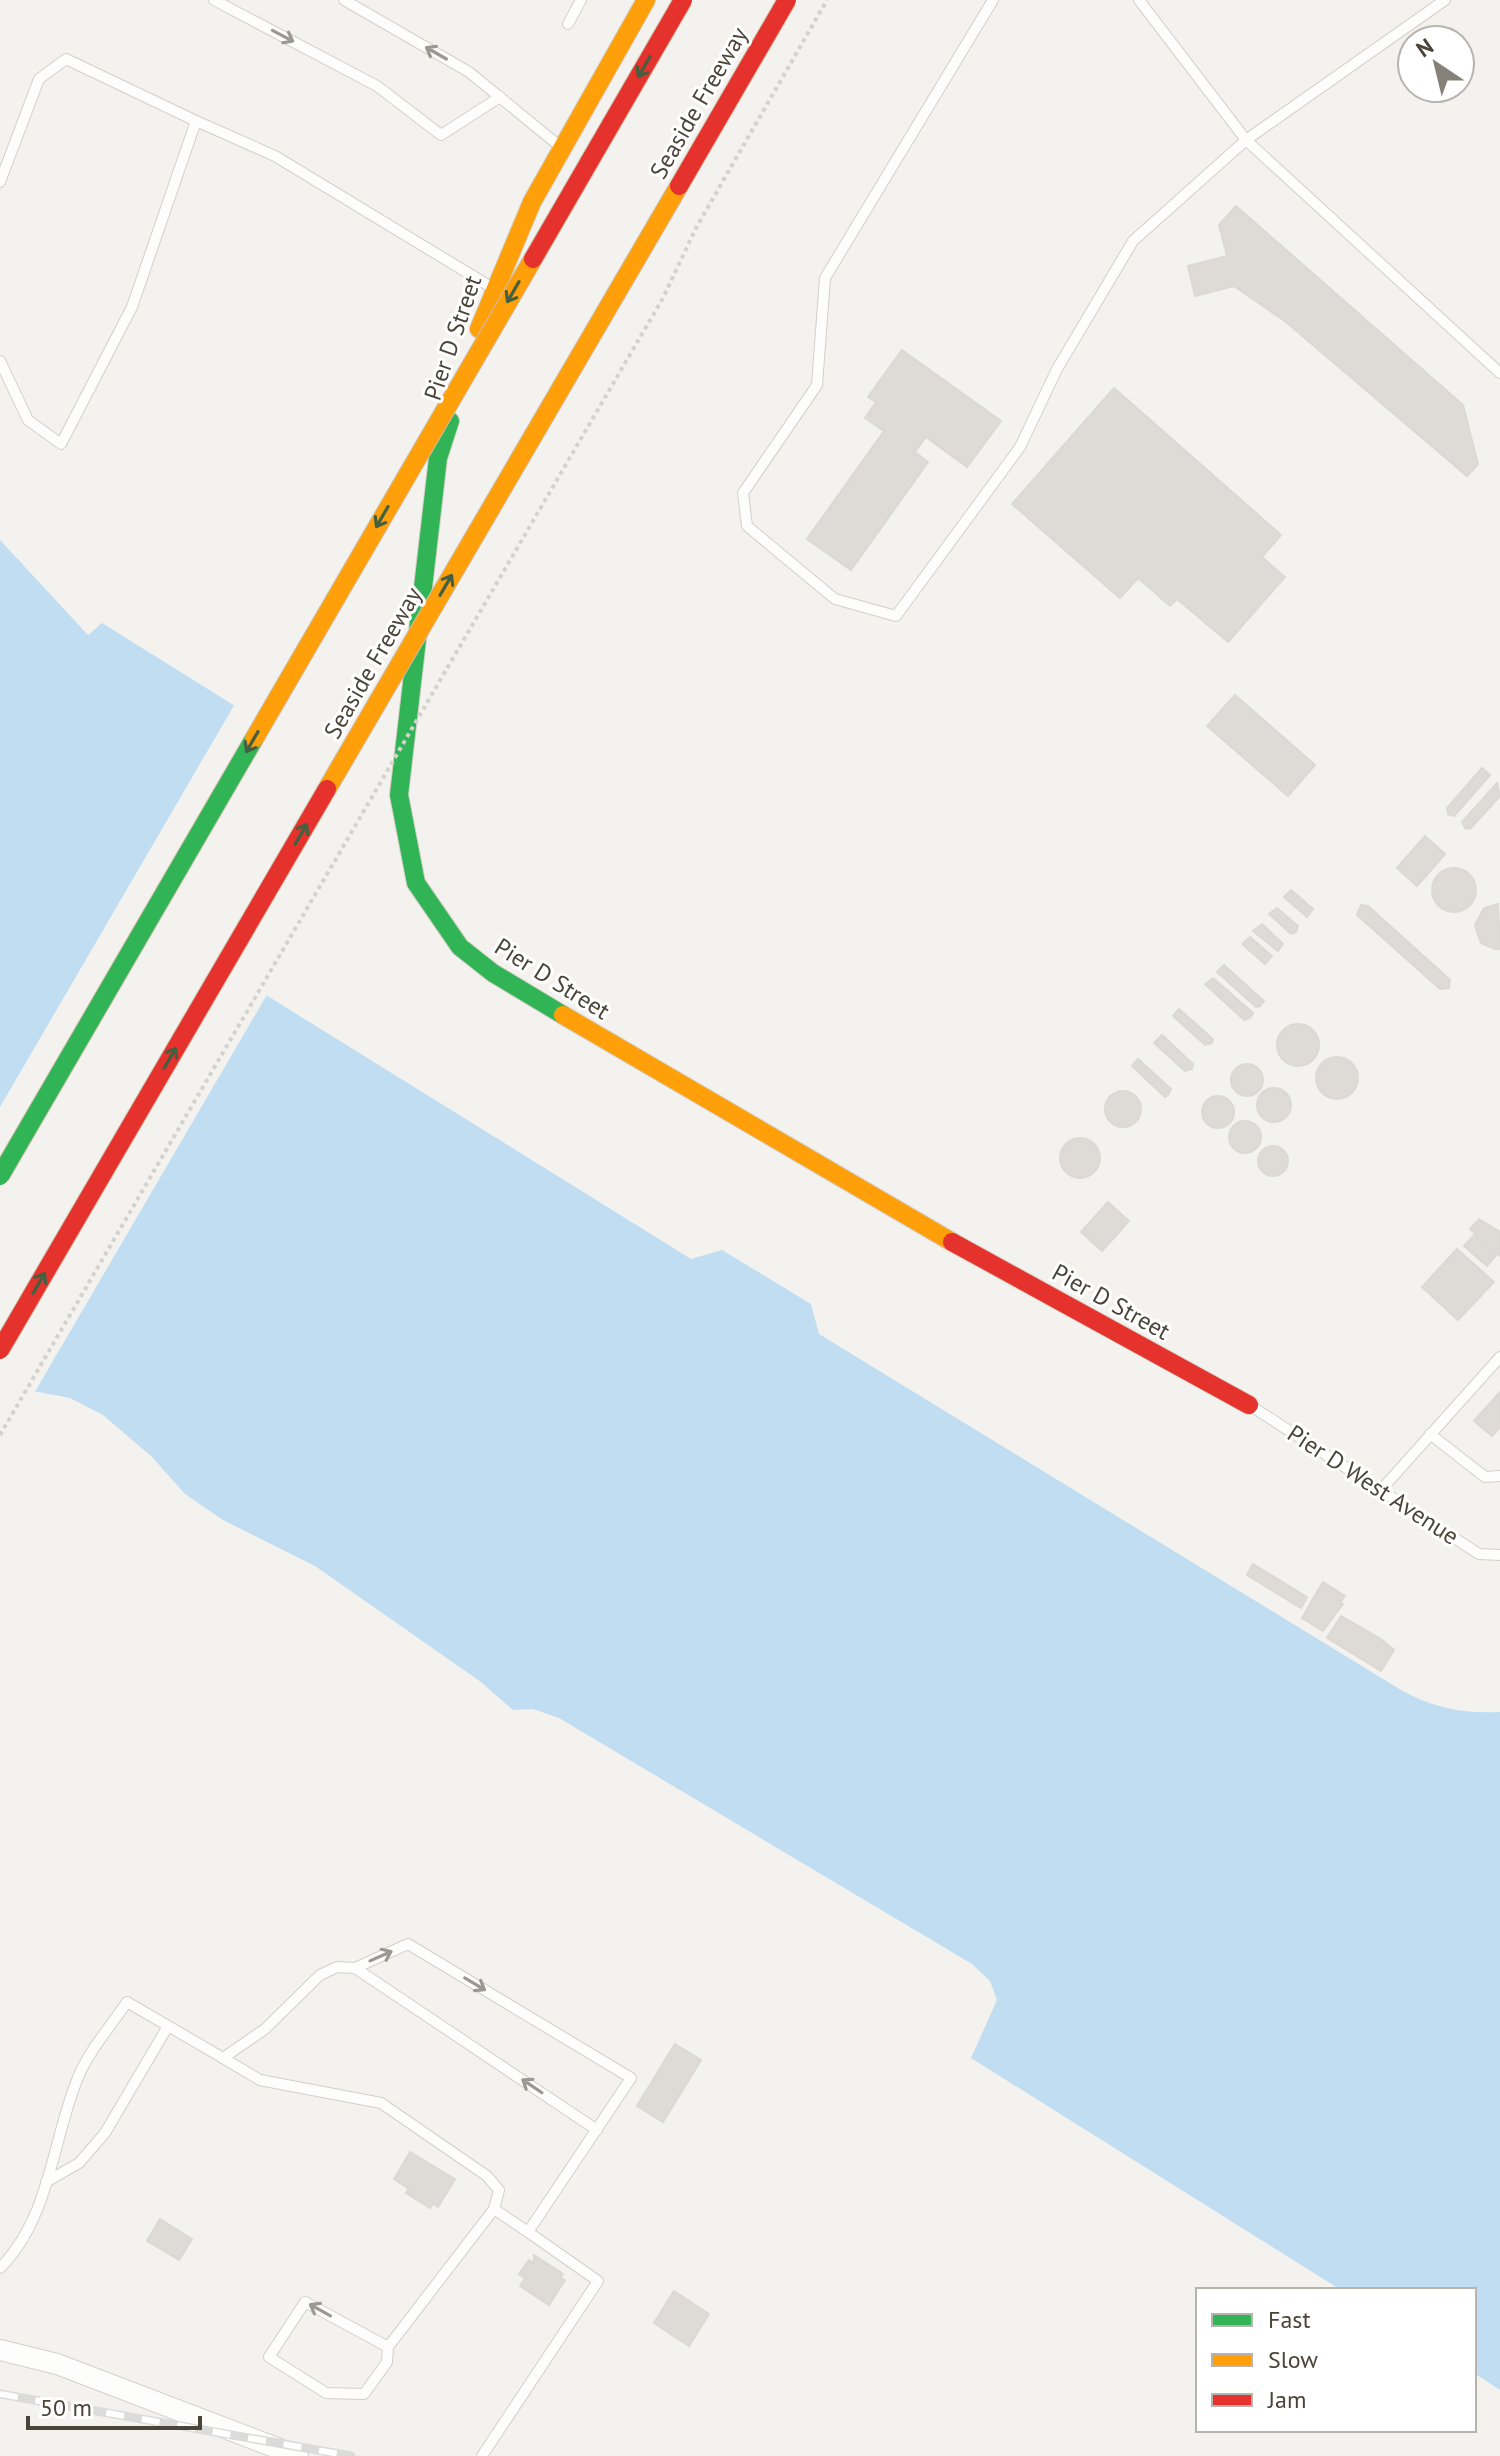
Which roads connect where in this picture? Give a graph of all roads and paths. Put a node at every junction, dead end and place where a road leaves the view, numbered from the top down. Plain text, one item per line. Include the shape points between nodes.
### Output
1 (214, 0) edge
2 (344, 0) edge
3 (581, 0) edge
4 (646, 0) edge
5 (683, 0) edge
6 (787, 0) edge
7 (827, 0) edge
8 (993, 0) edge
9 (1139, 0) edge
10 (1445, 0) edge
11 (568, 24) dead end
12 (500, 97) junction
13 (196, 121) junction
14 (1246, 140) junction
15 (561, 147) junction
16 (0, 182) edge
17 (493, 288) junction
18 (0, 361) edge
19 (1500, 373) edge
20 (0, 1176) edge
21 (0, 1350) edge
22 (1500, 1357) edge
23 (1249, 1405) joint
24 (1430, 1434) junction
25 (0, 1435) edge
26 (1500, 1476) edge
27 (1381, 1490) junction
28 (1500, 1555) edge
29 (355, 1968) junction
30 (168, 2026) junction
31 (223, 2058) junction
32 (597, 2130) junction
33 (46, 2182) junction
34 (494, 2209) junction
35 (528, 2232) junction
36 (0, 2268) edge
37 (388, 2347) junction
38 (0, 2350) edge
39 (298, 2456) edge
40 (482, 2456) edge

1 -> 12 lane via 377,86 441,135
12 -> 2 lane via 469,72
3 - 11 lane
4 - 15 main road, Pier D Street
5 -> 20 main road, bridge
21 -> 6 main road, Seaside Freeway, bridge
7 - 25 path, bridge via 696,228 663,298
8 - 14 lane via 825,278 817,385 743,493 747,526 835,599 896,616 1020,447 1057,369 1133,241
9 - 14 lane
10 - 14 lane
12 - 15 lane
13 - 16 lane via 66,59 39,79
13 - 17 lane via 275,156
13 - 18 lane via 132,307 61,444 28,420
14 - 19 lane
15 - 17 main road, Pier D Street
17 - 23 main road, Pier D Street via 438,458 399,795 416,883 436,916 460,947 528,997 873,1199
22 - 24 lane
23 - 27 lane, Pier D West Avenue
24 - 26 lane via 1485,1477
24 - 27 lane
27 - 28 lane, Pier D West Avenue via 1479,1554
29 - 31 lane via 337,1967 320,1975 265,2029
32 -> 29 lane
29 -> 32 lane via 408,1944 631,2078
30 - 31 lane
30 - 33 lane via 105,2133 79,2163
30 - 33 lane via 127,2002 77,2078
31 - 34 lane via 260,2080 381,2103 487,2176 499,2190
32 - 35 lane
33 - 36 lane via 33,2219
34 - 35 lane
34 - 37 lane
35 - 40 lane via 598,2281
37 -> 37 lane via 305,2302 269,2357 326,2393 364,2394 387,2362
38 - 39 street via 57,2364

